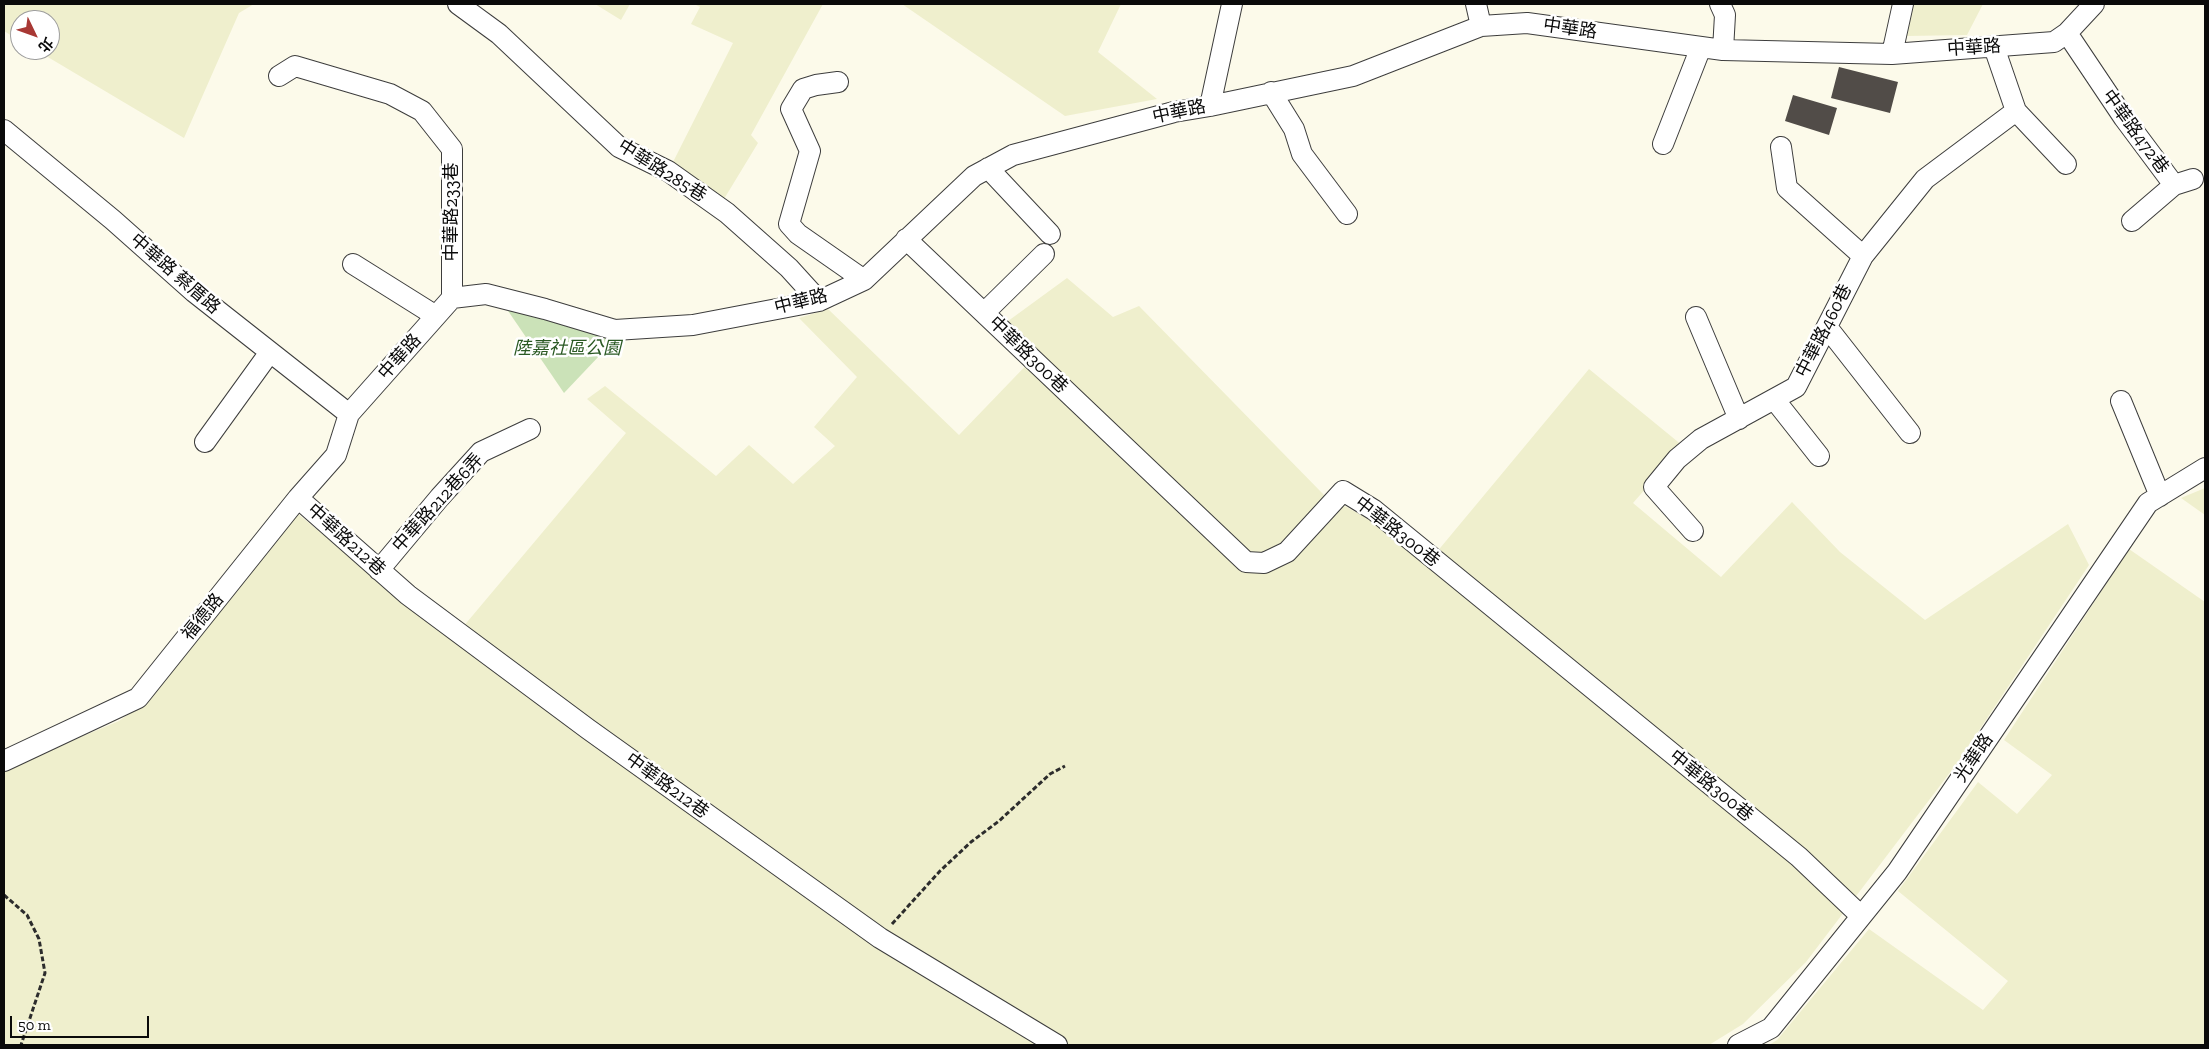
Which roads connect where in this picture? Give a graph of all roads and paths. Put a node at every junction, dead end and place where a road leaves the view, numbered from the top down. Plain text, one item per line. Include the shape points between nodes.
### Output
1 (458, 4) edge
2 (1232, 4) edge
3 (1476, 4) edge
4 (1720, 4) edge
5 (1903, 4) edge
6 (2094, 4) edge
7 (1481, 26) junction
8 (2067, 33) junction
9 (1701, 47) junction
10 (1994, 47) junction
11 (1723, 50) junction
12 (1892, 54) junction
13 (279, 76) dead end
14 (838, 82) dead end
15 (1271, 92) junction
16 (1210, 106) junction
17 (2016, 111) junction
18 (4, 130) edge
19 (1662, 144) dead end
20 (1781, 147) dead end
21 (2066, 164) dead end
22 (988, 168) junction
23 (2193, 179) dead end
24 (2174, 185) junction
25 (1347, 214) dead end
26 (2132, 220) dead end
27 (1050, 234) dead end
28 (906, 239) junction
29 (1044, 254) dead end
30 (1863, 256) junction
31 (353, 264) dead end
32 (864, 280) junction
33 (452, 298) junction
34 (819, 301) junction
35 (984, 312) junction
36 (436, 316) junction
37 (1696, 317) dead end
38 (1827, 327) junction
39 (270, 352) junction
40 (1774, 399) junction
41 (2121, 401) dead end
42 (349, 414) junction
43 (1739, 419) junction
44 (530, 429) dead end
45 (1910, 433) dead end
46 (205, 442) dead end
47 (1819, 456) dead end
48 (2205, 468) edge
49 (2160, 496) junction
50 (298, 498) junction
51 (1693, 531) dead end
52 (379, 570) junction
53 (4, 761) edge
54 (1065, 766) dead end
55 (4, 895) edge
56 (1861, 916) junction
57 (880, 938) junction
58 (21, 1045) edge
59 (1057, 1045) edge
60 (1738, 1045) edge

1 - 34 street, 中華路285巷 via 499,34 620,147 668,171 727,213 789,268
2 - 16 street
3 - 7 street
4 - 11 street via 1725,15
5 - 12 street
6 - 8 street, 中華路
7 - 9 street, 中華路 via 1527,23
7 - 15 street, 中華路 via 1353,76
8 - 10 street, 中華路 via 2054,42
8 - 24 street, 中華路472巷
9 - 11 street, 中華路
9 - 19 street
10 - 12 street, 中華路
10 - 17 street
11 - 12 street, 中華路
13 - 33 street, 中華路233巷 via 295,66 390,94 422,111 452,150
14 - 32 street via 803,89 791,109 810,151 790,224 798,234
15 - 16 street, 中華路
15 - 25 street via 1294,129 1302,154
16 - 22 street, 中華路 via 1174,112 1013,154
17 - 21 street
17 - 30 street, 中華路460巷 via 1925,179
18 - 39 street, 中華路 蔡厝路 via 194,292
20 - 30 street via 1787,188
22 - 27 street
22 - 28 street, 中華路 via 974,176
23 - 24 street
24 - 26 street, 中華路472巷
28 - 32 street, 中華路
28 - 35 street, 中華路300巷
29 - 35 street
30 - 38 street, 中華路460巷
31 - 36 street
32 - 34 street, 中華路
33 - 34 street, 中華路 via 486,294 616,330 693,325
33 - 36 street, 中華路
35 - 56 street, 中華路300巷 via 1246,562 1264,563 1287,552 1343,491 1374,510 1798,857
36 - 42 street, 中華路
37 - 43 street
38 - 40 street, 中華路460巷 via 1796,386
38 - 45 street
39 - 42 street, 中華路 蔡厝路
39 - 46 street
40 - 43 street, 中華路460巷
40 - 47 street
41 - 49 street
42 - 50 street, 福德路 via 336,455
43 - 51 street, 中華路460巷 via 1700,439 1677,459 1654,487
44 - 52 street, 中華路212巷6弄 via 481,452
48 - 49 street, 光華路
49 - 56 street, 光華路 via 2148,502 1897,872
50 - 52 street, 中華路212巷
50 - 53 street, 福德路 via 138,698
52 - 57 street, 中華路212巷 via 588,729
54 - 57 path via 1050,774 940,871
55 - 58 path via 27,915 39,939 45,973
56 - 60 street, 光華路 via 1771,1028
57 - 59 street, 中華路212巷

